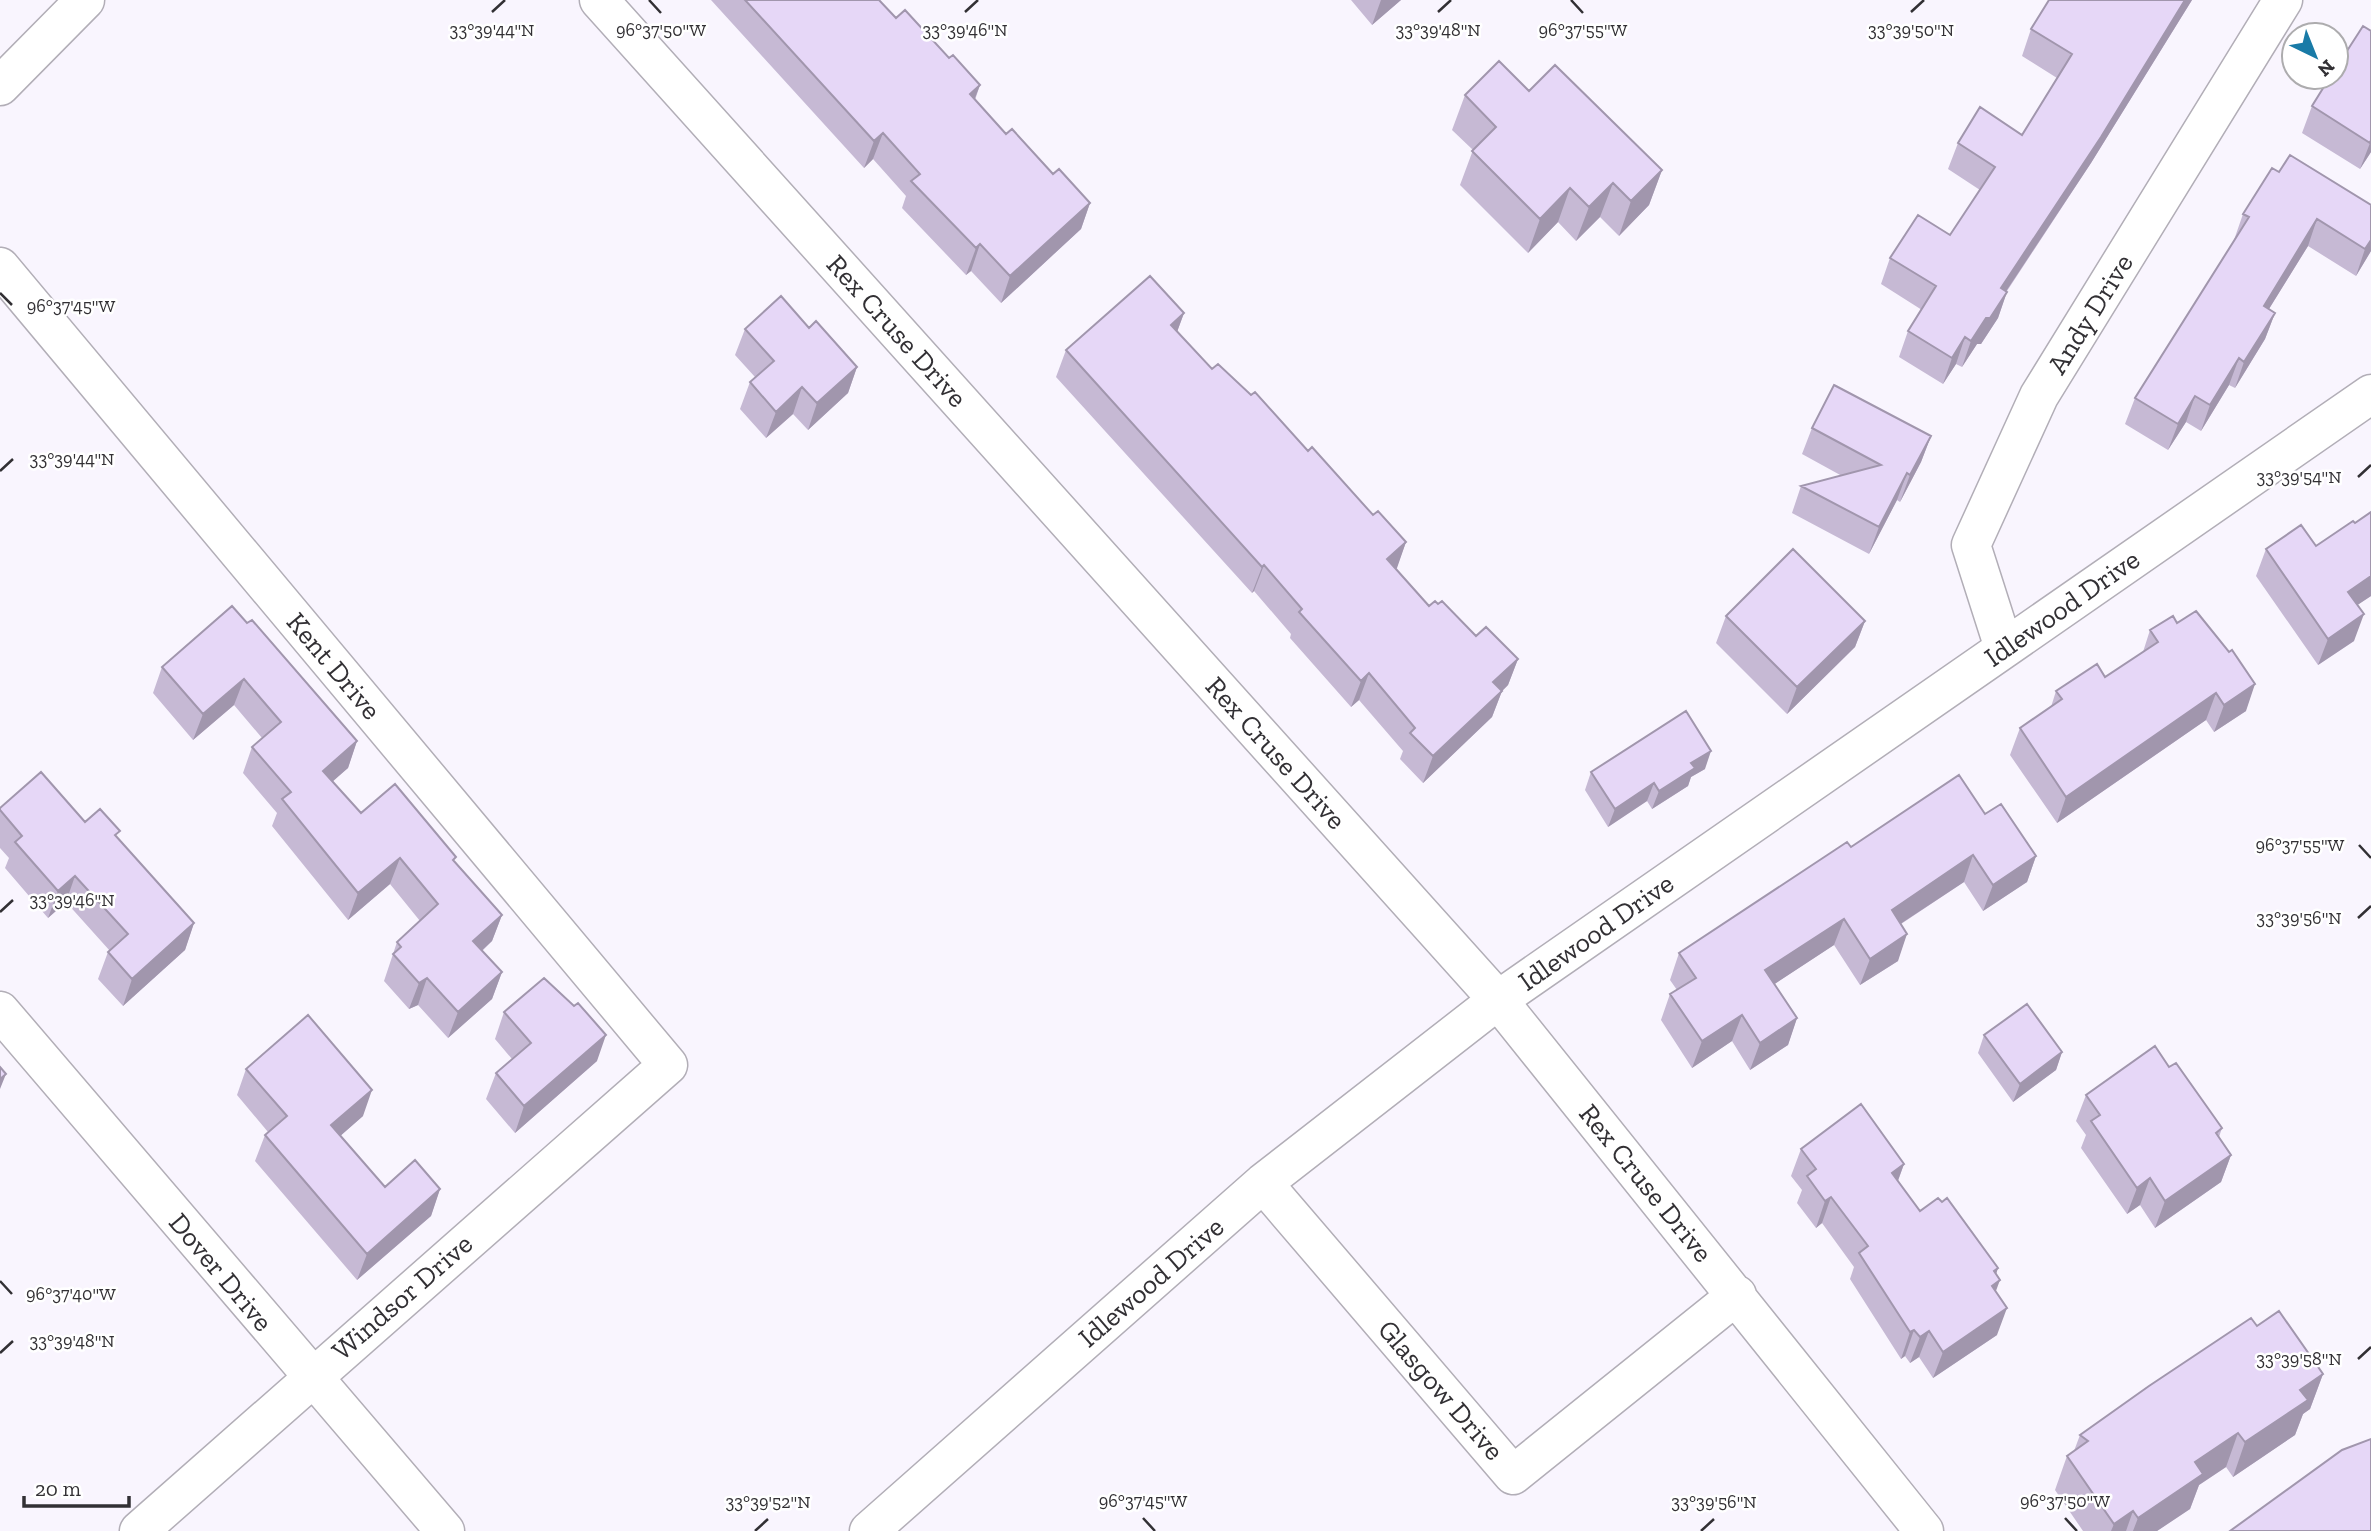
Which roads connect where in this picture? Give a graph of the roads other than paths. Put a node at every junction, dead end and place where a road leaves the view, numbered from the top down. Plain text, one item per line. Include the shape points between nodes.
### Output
1 (85, 0) edge
2 (599, 0) edge
3 (2283, 0) edge
4 (0, 86) edge
5 (0, 267) edge
6 (2371, 394) edge
7 (2004, 648) junction
8 (1498, 1000) junction
9 (0, 1011) edge
10 (668, 1065) joint
11 (1263, 1183) junction
12 (1737, 1295) junction
13 (311, 1377) junction
14 (139, 1531) edge
15 (445, 1531) edge
16 (869, 1531) edge
17 (1924, 1531) edge

1 - 4 street
2 - 8 street, Rex Cruse Drive
3 - 7 street, Andy Drive via 2039,396 1971,545
5 - 10 street, Kent Drive
6 - 7 street, Idlewood Drive
7 - 8 street, Idlewood Drive
8 - 11 street, Idlewood Drive
8 - 12 street, Rex Cruse Drive
9 - 13 street, Dover Drive
10 - 13 street, Windsor Drive
11 - 12 street, Glasgow Drive via 1513,1475
11 - 16 street, Idlewood Drive
12 - 17 street, Rex Cruse Drive
13 - 14 street, Windsor Drive
13 - 15 street, Dover Drive

